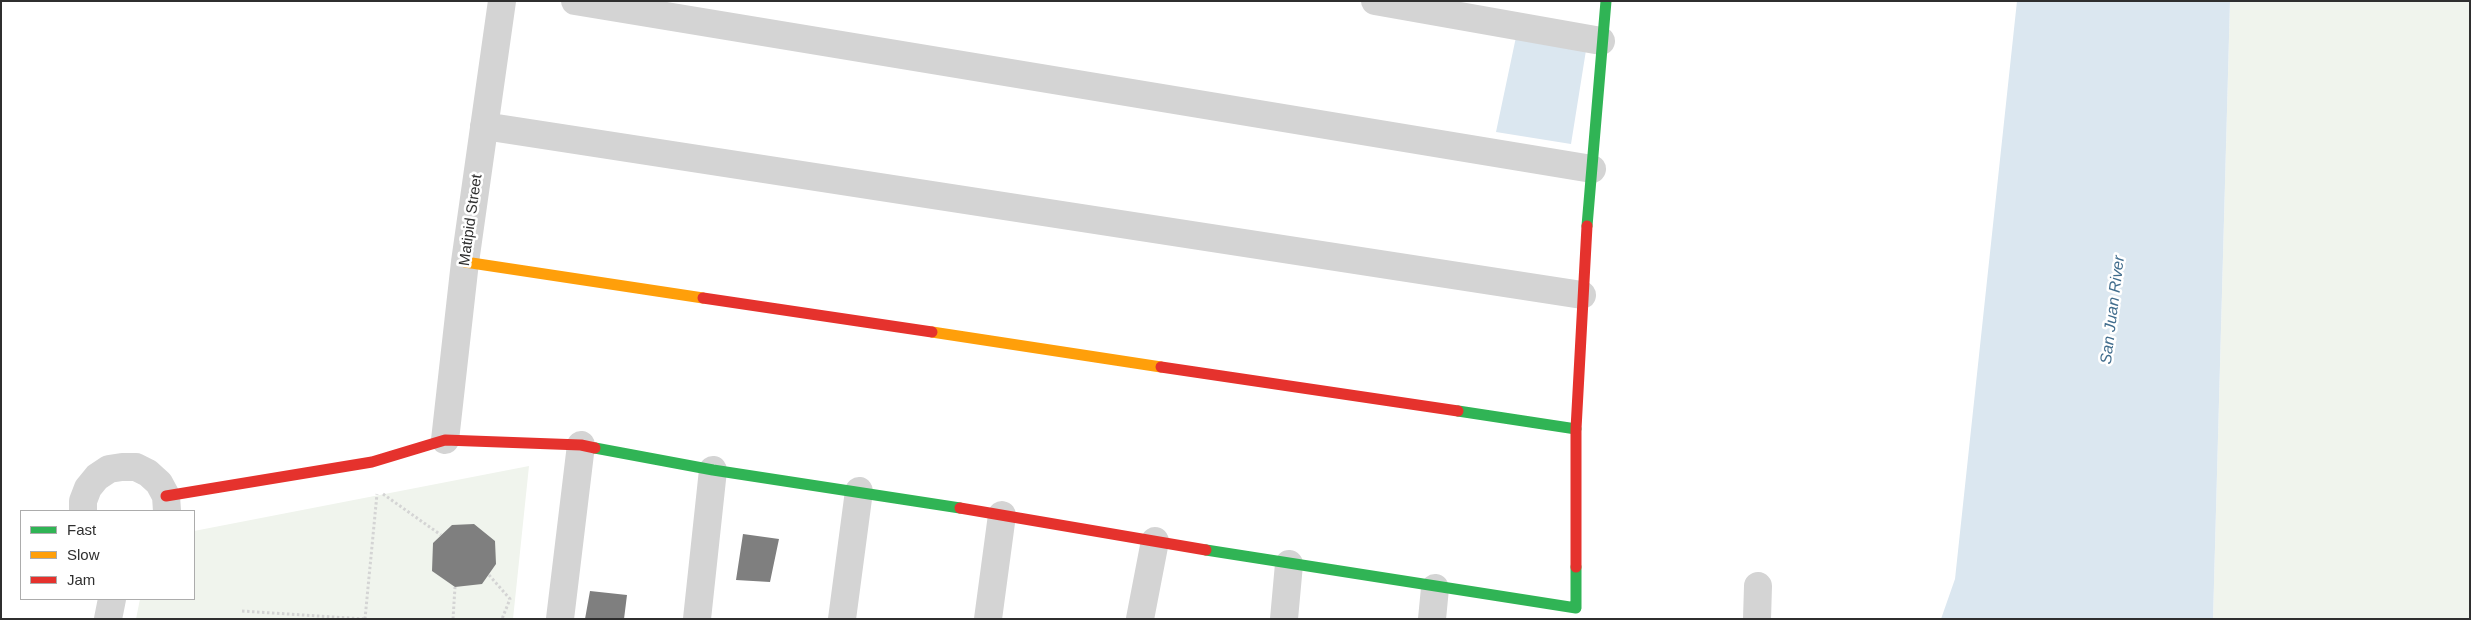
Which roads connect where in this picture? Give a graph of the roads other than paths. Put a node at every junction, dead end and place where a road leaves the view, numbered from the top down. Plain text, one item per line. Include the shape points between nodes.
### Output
1 (502, 1) edge
2 (575, 1) edge
3 (1376, 1) edge
4 (1606, 1) edge
5 (1601, 42) junction
6 (484, 126) junction
7 (1592, 169) junction
8 (464, 262) junction
9 (1582, 295) junction
10 (1576, 429) junction
11 (445, 440) junction
12 (581, 445) junction
13 (713, 470) junction
14 (859, 491) junction
15 (167, 504) edge
16 (83, 510) edge
17 (1002, 515) junction
18 (1155, 541) junction
19 (1289, 564) junction
20 (1758, 586) dead end
21 (1435, 588) junction
22 (112, 600) edge
23 (1575, 613) edge
24 (108, 619) edge
25 (560, 619) edge
26 (697, 619) edge
27 (842, 619) edge
28 (988, 619) edge
29 (1140, 619) edge
30 (1284, 619) edge
31 (1432, 619) edge
32 (1757, 619) edge

1 - 6 street, Matipid Street
2 - 7 street
3 - 5 street
4 - 5 street
5 - 7 street
6 - 8 street, Matipid Street
6 - 9 street
7 - 9 street
8 - 10 street
8 - 11 street, Matipid Street
9 - 10 street
10 - 23 street
11 - 12 street
11 - 15 street via 372,462
12 - 13 street
12 - 25 street
13 - 14 street
13 - 26 street
14 - 17 street
14 - 27 street
15 - 16 street via 159,483 148,473 136,467 122,467 97,477 88,488
17 - 18 street
17 - 28 street
18 - 19 street
18 - 29 street
19 - 21 street
19 - 30 street
20 - 32 street
21 - 23 street
21 - 31 street
22 - 24 street

